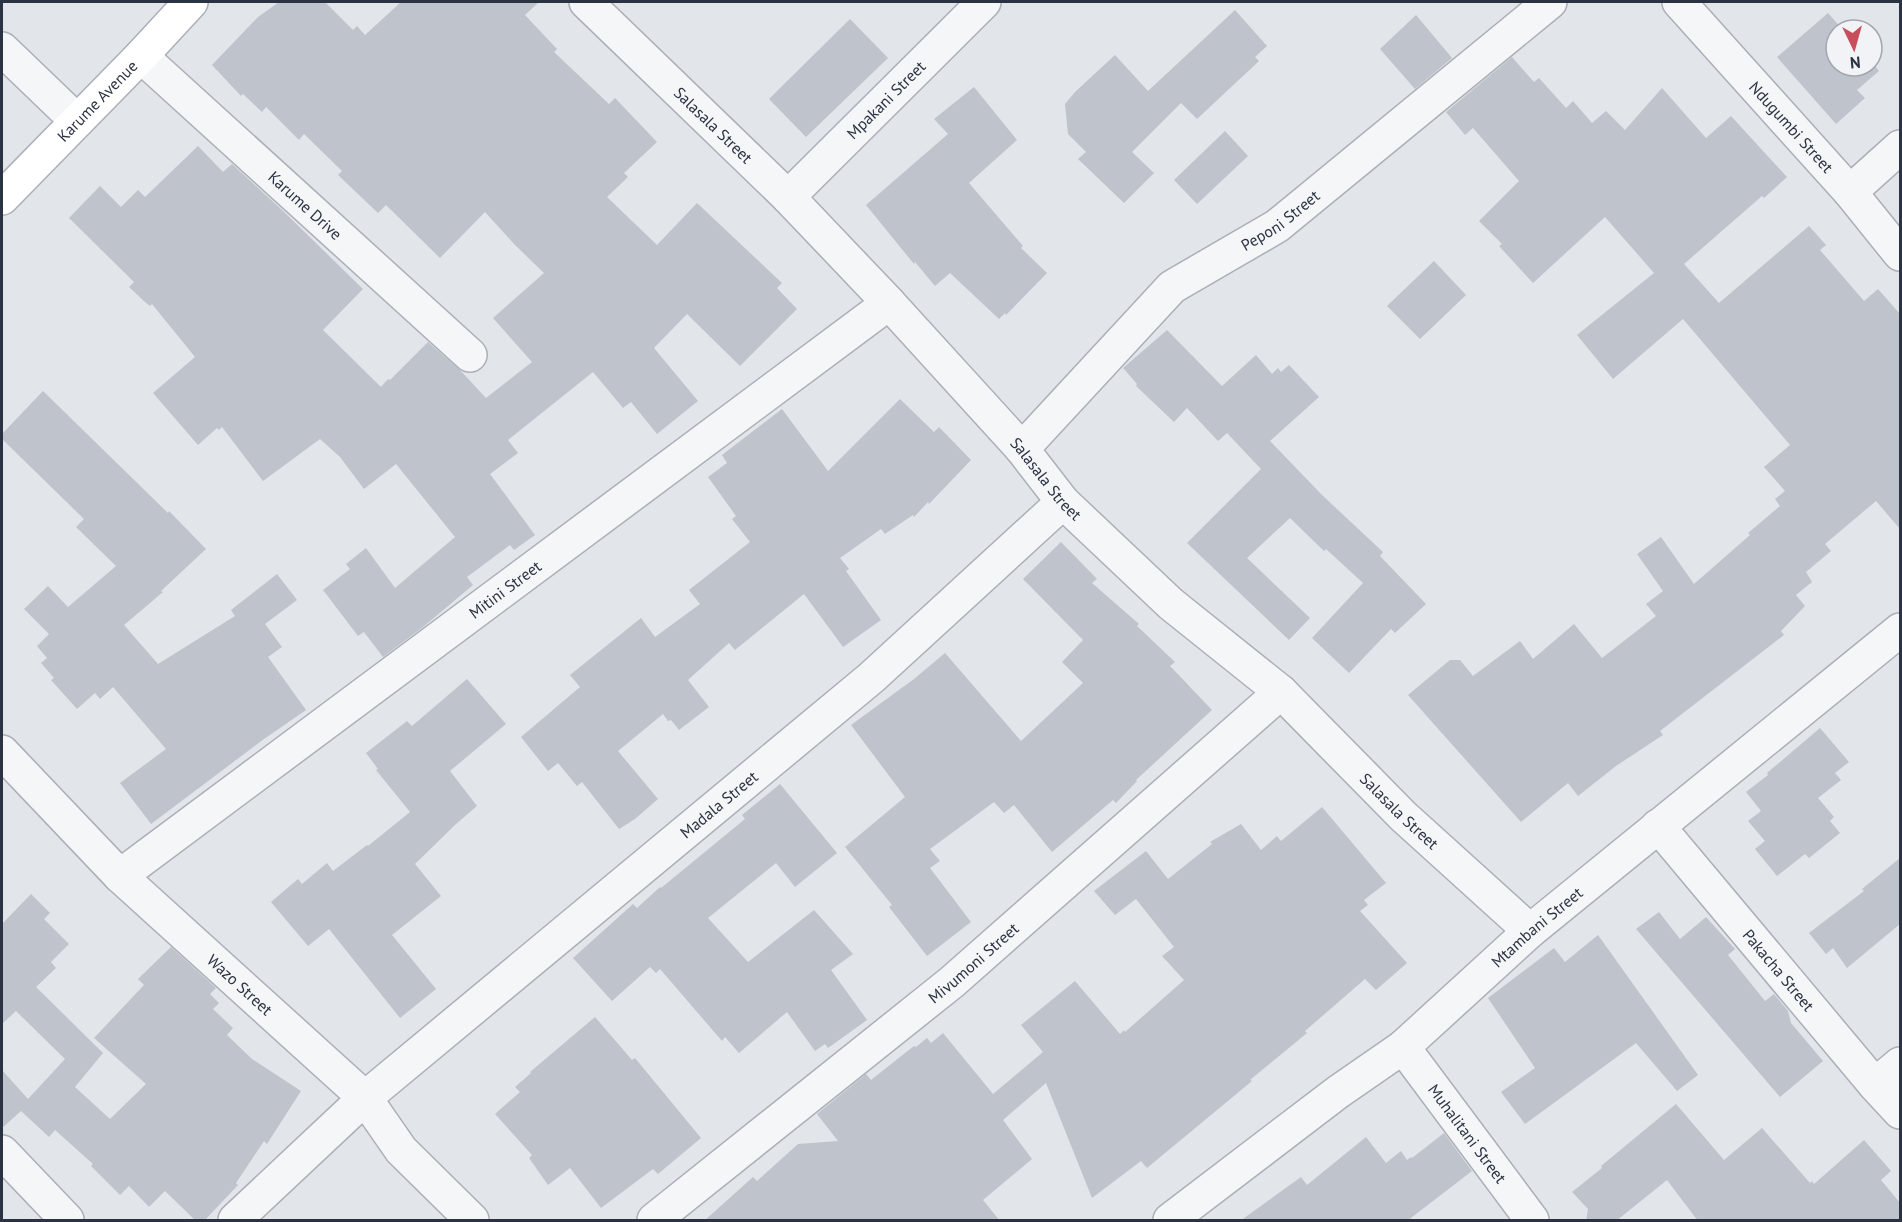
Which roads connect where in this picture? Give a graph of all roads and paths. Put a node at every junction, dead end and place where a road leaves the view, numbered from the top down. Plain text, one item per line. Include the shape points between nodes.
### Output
1 (191, 2) edge
2 (586, 2) edge
3 (984, 2) edge
4 (1550, 2) edge
5 (1679, 2) edge
6 (2, 49) edge
7 (141, 56) junction
8 (77, 121) junction
9 (1900, 147) edge
10 (1850, 192) junction
11 (788, 197) junction
12 (2, 198) edge
13 (1900, 254) edge
14 (889, 303) junction
15 (470, 355) dead end
16 (1022, 449) junction
17 (1063, 502) junction
18 (1900, 630) edge
19 (1281, 692) junction
20 (2, 752) edge
21 (1658, 826) junction
22 (120, 876) junction
23 (1530, 931) junction
24 (1403, 1047) junction
25 (1900, 1064) edge
26 (1875, 1085) junction
27 (365, 1098) junction
28 (1900, 1112) edge
29 (2, 1152) edge
30 (68, 1221) edge
31 (235, 1221) edge
32 (472, 1221) edge
33 (654, 1221) edge
34 (1170, 1221) edge
35 (1532, 1221) edge

1 - 7 main road, Karume Avenue
2 - 11 street, Salasala Street
3 - 11 street, Mpakani Street
4 - 16 street, Peponi Street via 1277,226 1172,287
5 - 10 street, Ndugumbi Street
6 - 8 street
7 - 8 main road, Karume Avenue
7 - 15 street, Karume Drive
8 - 12 main road, Karume Avenue
9 - 10 street
10 - 13 street, Ndugumbi Street
11 - 14 street, Salasala Street
14 - 16 street, Salasala Street
14 - 22 street, Mitini Street
16 - 17 street, Salasala Street
17 - 19 street, Salasala Street via 1171,604
17 - 27 street, Madala Street via 871,678
18 - 21 street, Mtambani Street
19 - 23 street, Salasala Street via 1403,816
19 - 33 street, Mivumoni Street via 952,982
20 - 22 street, Wazo Street
21 - 23 street, Mtambani Street
21 - 26 street, Pakacha Street
22 - 27 street, Wazo Street
23 - 24 street, Mtambani Street
24 - 34 street, Mtambani Street
24 - 35 street, Muhalitani Street
25 - 26 street
26 - 28 street, Pakacha Street
27 - 31 street, Madala Street
27 - 32 street, Wazo Street via 401,1150
29 - 30 street

